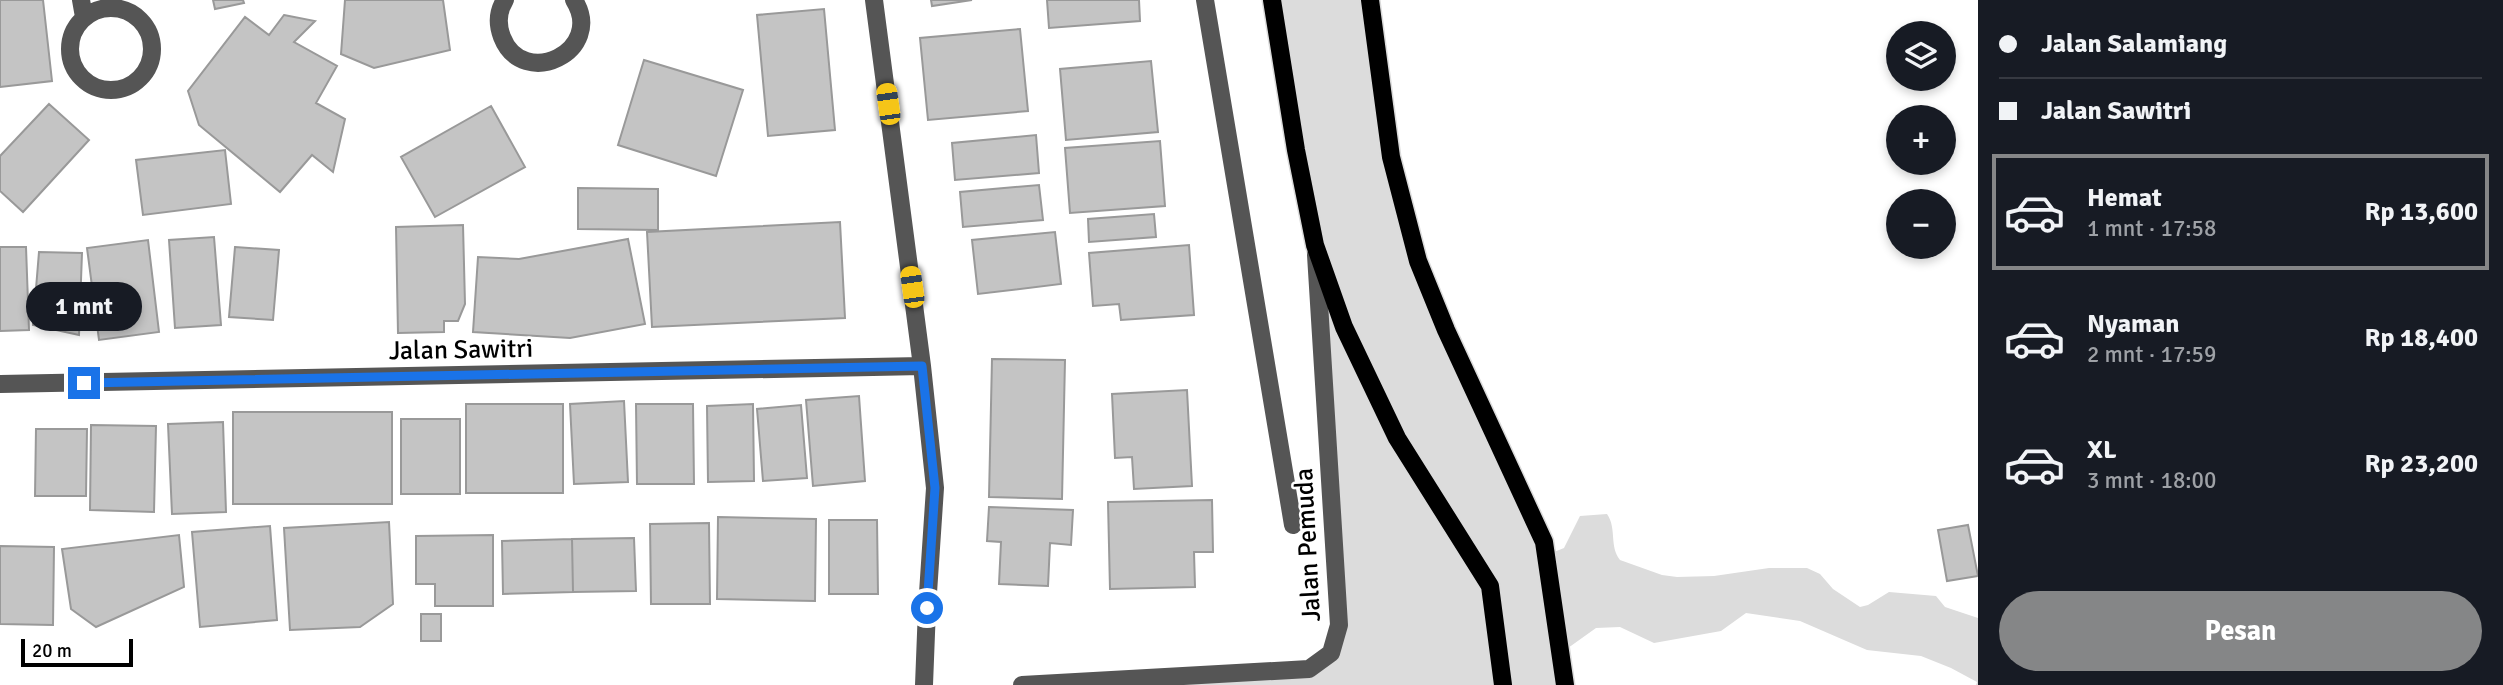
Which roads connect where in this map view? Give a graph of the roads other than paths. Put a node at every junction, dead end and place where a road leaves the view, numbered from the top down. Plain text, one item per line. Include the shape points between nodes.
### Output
1 (505, 0) edge
2 (574, 0) edge
3 (874, 0) edge
4 (1205, 0) edge
5 (1272, 0) edge
6 (1370, 0) edge
7 (82, 9) edge
8 (1315, 245) junction
9 (922, 366) junction
10 (0, 384) edge
11 (1293, 525) dead end
12 (924, 685) edge
13 (1022, 685) edge
14 (1503, 685) edge
15 (1565, 685) edge

1 - 2 street via 498,17 504,42 524,60 537,63 552,61 574,46 582,19
3 - 9 street
4 - 11 street
5 - 8 main road
6 - 15 main road via 1391,157 1418,261 1545,542
7 - 7 street via 125,11 147,29 152,42 149,63 138,80 126,88 100,89 79,75 69,52
8 - 13 street, Jalan Pemuda via 1339,625 1331,653 1309,669
8 - 14 main road via 1344,327 1397,438 1490,586
9 - 10 street, Jalan Sawitri
9 - 12 street via 935,488

